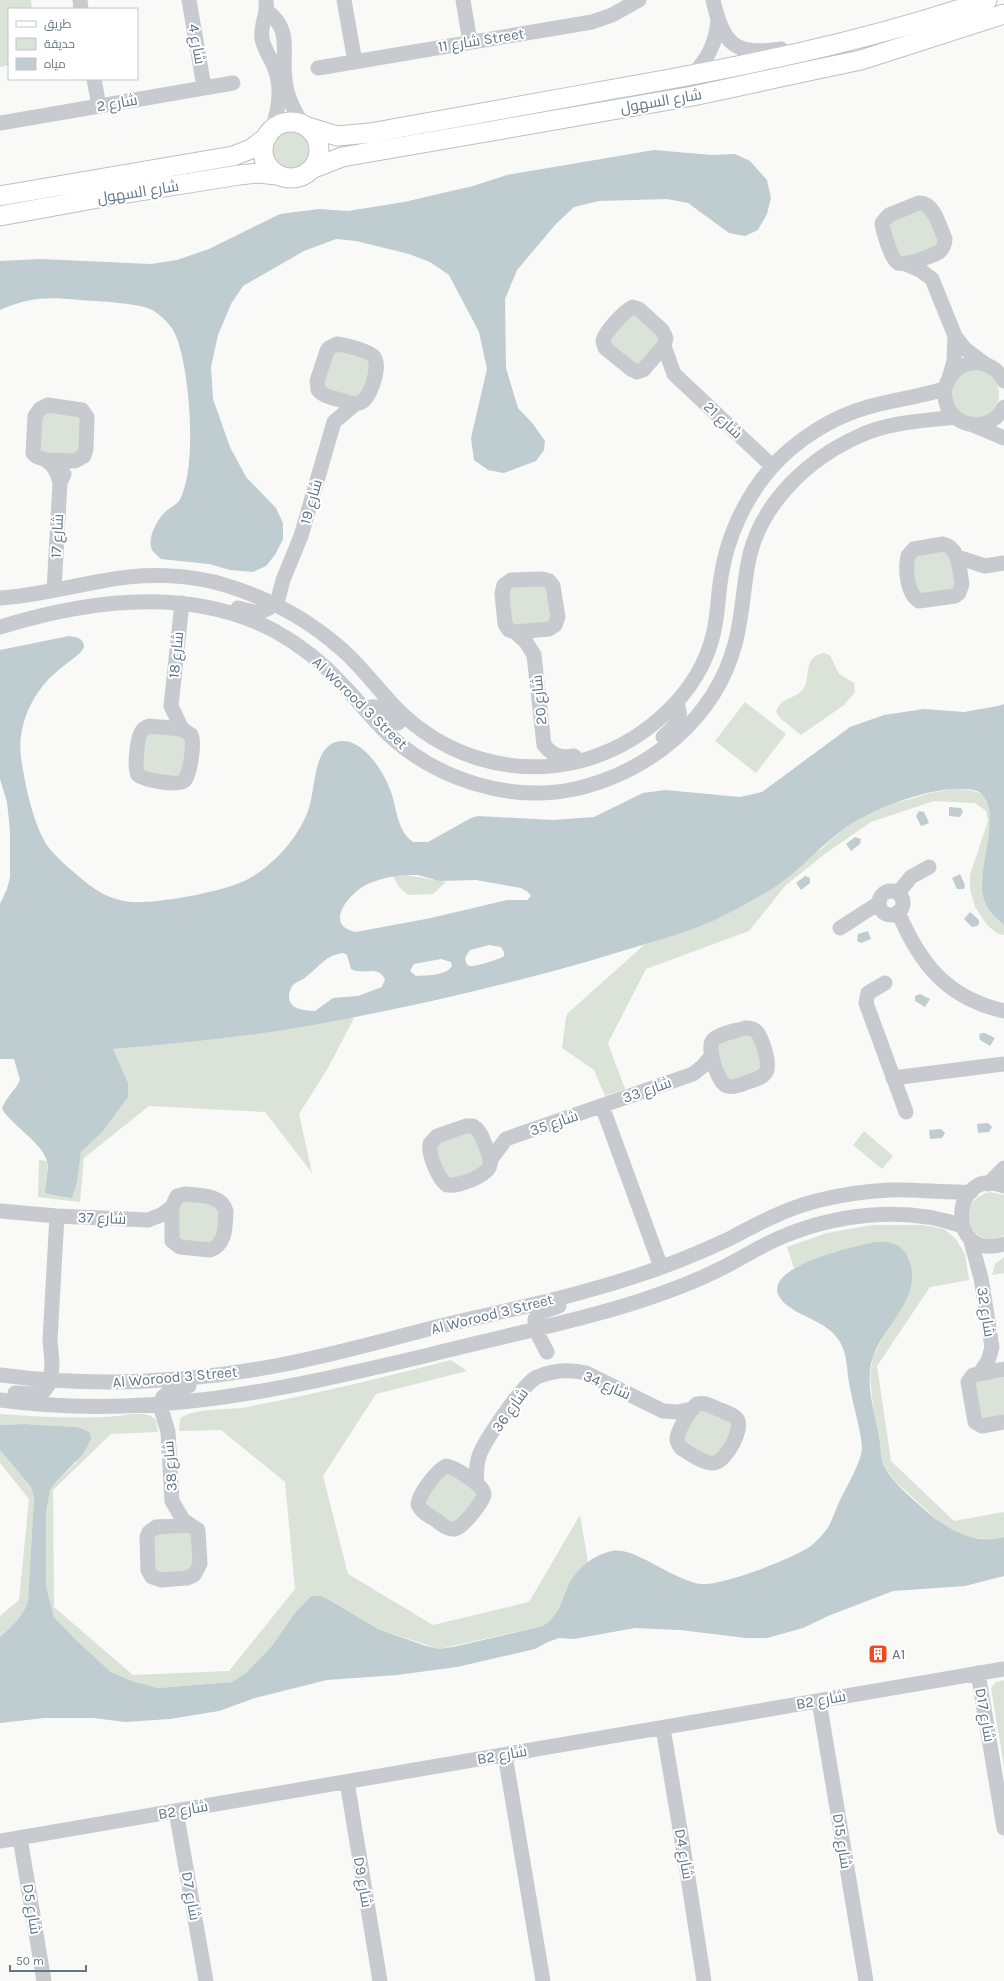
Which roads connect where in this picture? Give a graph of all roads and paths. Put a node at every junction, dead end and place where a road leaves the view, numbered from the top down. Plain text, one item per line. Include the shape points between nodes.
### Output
1 (190, 0) edge
2 (344, 0) edge
3 (463, 0) edge
4 (639, 0) edge
5 (713, 0) edge
6 (987, 0) edge
7 (265, 12) edge
8 (1004, 14) edge
9 (719, 24) junction
10 (470, 42) junction
11 (821, 48) junction
12 (276, 55) junction
13 (355, 62) junction
14 (318, 68) dead end
15 (818, 69) junction
16 (692, 75) junction
17 (94, 80) edge
18 (233, 84) dead end
19 (204, 87) junction
20 (99, 106) junction
21 (0, 123) edge
22 (306, 126) junction
23 (269, 133) junction
24 (314, 168) junction
25 (277, 175) junction
26 (0, 196) edge
27 (0, 216) edge
28 (939, 252) junction
29 (906, 264) junction
30 (932, 279) junction
31 (955, 336) junction
32 (664, 346) junction
33 (994, 364) edge
34 (643, 370) junction
35 (674, 374) junction
36 (1004, 381) edge
37 (947, 383) junction
38 (325, 396) junction
39 (355, 404) junction
40 (1004, 406) edge
41 (955, 417) junction
42 (334, 422) junction
43 (970, 424) junction
44 (1004, 438) edge
45 (46, 460) junction
46 (75, 461) junction
47 (772, 466) junction
48 (60, 483) junction
49 (957, 557) junction
50 (1004, 563) edge
51 (985, 566) junction
52 (283, 580) junction
53 (962, 584) junction
54 (54, 590) junction
55 (256, 595) junction
56 (0, 598) edge
57 (274, 603) junction
58 (187, 604) junction
59 (0, 627) edge
60 (549, 629) junction
61 (515, 632) junction
62 (534, 655) junction
63 (676, 703) junction
64 (171, 706) junction
65 (365, 710) junction
66 (154, 726) junction
67 (182, 729) junction
68 (427, 734) junction
69 (544, 745) junction
70 (620, 746) junction
71 (463, 754) junction
72 (629, 770) junction
73 (929, 867) dead end
74 (898, 893) junction
75 (879, 903) junction
76 (898, 912) junction
77 (840, 928) dead end
78 (885, 983) dead end
79 (1004, 1011) edge
80 (712, 1055) junction
81 (1004, 1064) edge
82 (693, 1074) junction
83 (893, 1078) junction
84 (720, 1080) junction
85 (602, 1106) junction
86 (906, 1112) dead end
87 (480, 1134) junction
88 (506, 1140) junction
89 (491, 1159) junction
90 (1004, 1168) edge
91 (988, 1184) junction
92 (1004, 1186) edge
93 (971, 1192) junction
94 (172, 1207) junction
95 (0, 1211) edge
96 (57, 1216) junction
97 (148, 1220) junction
98 (966, 1232) junction
99 (171, 1234) junction
100 (1001, 1245) edge
101 (661, 1268) junction
102 (981, 1278) junction
103 (607, 1285) junction
104 (564, 1321) junction
105 (535, 1329) junction
106 (992, 1347) junction
107 (547, 1352) junction
108 (50, 1353) junction
109 (1004, 1362) edge
110 (1004, 1369) edge
111 (235, 1373) junction
112 (548, 1373) junction
113 (980, 1373) junction
114 (0, 1375) edge
115 (27, 1378) junction
116 (51, 1381) junction
117 (0, 1392) edge
118 (0, 1400) edge
119 (189, 1403) junction
120 (160, 1405) junction
121 (691, 1408) junction
122 (663, 1411) junction
123 (1004, 1422) edge
124 (168, 1432) junction
125 (678, 1437) junction
126 (479, 1454) junction
127 (454, 1468) junction
128 (477, 1484) junction
129 (172, 1501) junction
130 (189, 1525) junction
131 (156, 1527) junction
132 (1004, 1669) edge
133 (978, 1673) junction
134 (819, 1701) junction
135 (663, 1728) junction
136 (504, 1755) junction
137 (347, 1782) junction
138 (176, 1811) junction
139 (1004, 1828) edge
140 (20, 1838) junction
141 (0, 1841) edge
142 (862, 1956) junction
143 (44, 1981) edge
144 (206, 1981) edge
145 (380, 1981) edge
146 (543, 1981) edge
147 (704, 1981) edge
148 (860, 1981) edge
149 (866, 1981) edge

1 - 19 street, شارع 4
2 - 13 street
3 - 10 street
4 - 10 street, شارع 11 Street via 612,15 592,22
5 - 9 street
6 - 11 main road, شارع السهول
7 - 12 street via 262,39
7 - 12 street via 278,22 279,44
8 - 15 main road, شارع السهول via 861,60
9 - 11 street via 726,37 744,50 755,52 803,47
9 - 16 street via 709,54
10 - 13 street, شارع 11 Street
11 - 15 main road via 842,46 848,54 843,60
11 - 16 main road, شارع السهول
12 - 22 street via 296,115
12 - 23 street via 279,107
13 - 14 street, شارع 11 Street
15 - 24 main road, شارع السهول via 692,96 342,157
16 - 22 main road, شارع السهول via 370,133 337,136
17 - 20 street
18 - 19 street, شارع 2
19 - 20 street, شارع 2
20 - 21 street, شارع 2
22 - 23 main road via 287,122
22 - 24 main road via 315,134 319,146 318,160
23 - 25 main road via 263,154 270,169
23 - 26 main road, شارع السهول via 251,149 233,156
24 - 25 main road via 301,177 284,178
25 - 27 main road, شارع السهول via 239,175
28 - 29 street
28 - 29 street via 946,238 931,207 919,203 889,215 882,223 893,259
28 - 30 street
29 - 30 street
30 - 31 street
31 - 33 street via 966,349
31 - 37 street via 955,353
32 - 34 street
32 - 34 street, شارع 21 via 666,338 662,330 636,308 627,310 605,334 605,348 631,369 637,372
32 - 35 street, شارع 21
33 - 36 street
33 - 37 street via 965,365 954,372
34 - 35 street, شارع 21 via 659,370
35 - 47 street, شارع 21
37 - 41 street via 947,404
37 - 47 street, Al Worood 3 Street via 920,396 865,407 843,415 804,439
38 - 39 street
38 - 39 street via 318,390 317,382 329,348 341,344 370,353 377,362 369,395 363,402
38 - 42 street
39 - 42 street
40 - 43 street via 996,418 988,423
41 - 43 street
41 - 72 street, Al Worood 3 Street via 893,426 862,434 834,448 808,466 784,491 765,520 751,552 735,647 712,697 675,739 654,756
42 - 52 street, شارع 19 via 301,536
43 - 44 street
45 - 46 street
45 - 46 street, شارع 17 via 38,458 32,449 35,416 40,409 48,406 79,409 87,414 86,453
45 - 48 street, شارع 17
46 - 48 street, شارع 17
47 - 63 street, Al Worood 3 Street via 754,490 739,517 728,546 721,576 714,633 705,658 692,682
48 - 54 street, شارع 17
49 - 51 street
49 - 53 street
49 - 53 street via 951,547 943,544 910,552 907,561 910,591 915,599 923,602 950,598 959,593
50 - 51 street
51 - 53 street
52 - 55 street via 264,593
52 - 57 street, شارع 19
54 - 55 street, Al Worood 3 Street via 106,580 166,577 225,584
54 - 56 street, Al Worood 3 Street
55 - 57 street, Al Worood 3 Street
57 - 58 street via 269,608 254,612 222,602
57 - 68 street, Al Worood 3 Street via 304,620 341,648 397,708
58 - 59 street, Al Worood 3 Street via 112,604 42,616
58 - 64 street, شارع 18
58 - 65 street, Al Worood 3 Street via 220,610 248,619 287,639 330,671
60 - 61 street
60 - 61 street, شارع 20 via 558,617 552,583 542,578 511,580 504,585 502,594 505,624 509,630
60 - 62 street, شارع 20
61 - 62 street, شارع 20 via 526,642
62 - 69 street, شارع 20
63 - 70 street, Al Worood 3 Street via 659,720
63 - 72 street via 680,713 677,723
64 - 66 street
64 - 67 street
65 - 68 street via 370,706 382,708 408,731
65 - 72 street, Al Worood 3 Street via 389,735 416,756 447,773 477,785 541,793 572,790
66 - 67 street
66 - 67 street via 146,726 140,734 136,772 144,779 177,783 188,776 193,742 191,735
68 - 71 street, Al Worood 3 Street
69 - 70 street, شارع 20 via 553,755 566,757
69 - 71 street, شارع 20 via 535,756 522,760
70 - 71 street, Al Worood 3 Street via 598,755 553,766 506,765
73 - 74 street via 911,876
74 - 75 street via 885,892
74 - 76 street via 903,900
75 - 76 street via 886,914
75 - 77 street
76 - 79 street via 920,954 945,984 965,997
78 - 83 street via 868,993 866,1003
80 - 82 street, شارع 33
80 - 84 street
80 - 84 street, شارع 33 via 710,1046 713,1040 749,1028 758,1034 768,1062 768,1069 760,1078 731,1087
81 - 83 street
82 - 84 street, شارع 33
82 - 85 street, شارع 33
83 - 86 street
85 - 88 street, شارع 35
85 - 101 street
87 - 88 street
87 - 89 street
87 - 89 street via 477,1128 469,1125 434,1138 430,1147 439,1177 447,1185 457,1185 487,1172
88 - 89 street
90 - 91 street
91 - 92 street
91 - 93 street
93 - 98 street, شارع 32 via 961,1208 960,1217
93 - 101 street, Al Worood 3 Street via 891,1190 814,1202 762,1221
94 - 97 street, شارع 37
94 - 99 street
94 - 99 street, شارع 37 via 177,1196 185,1194 216,1198 223,1203 226,1211 223,1238 215,1248 210,1250 176,1246
95 - 96 street, شارع 37
96 - 97 street, شارع 37
96 - 108 street
97 - 99 street, شارع 37
98 - 100 street, Al Worood 3 Street via 983,1245
98 - 102 street, شارع 32
98 - 104 street, Al Worood 3 Street via 933,1217 914,1215 866,1216 836,1221 806,1228 778,1239 724,1267 657,1295
100 - 102 street, شارع 32 via 987,1261
101 - 103 street, Al Worood 3 Street
102 - 106 street, شارع 32
103 - 105 street via 580,1299 542,1312 535,1319
103 - 111 street, Al Worood 3 Street via 321,1356
104 - 105 street, Al Worood 3 Street
104 - 107 street via 554,1332
105 - 107 street
105 - 119 street, Al Worood 3 Street via 299,1385
106 - 109 street, شارع 32
106 - 113 street, شارع 32 via 988,1361
107 - 112 street
108 - 115 street via 41,1369
108 - 116 street
110 - 113 street
111 - 116 street, Al Worood 3 Street via 144,1382
111 - 120 street via 211,1384 184,1386 172,1390 163,1397
112 - 122 street, شارع 34 via 560,1370 586,1373
112 - 126 street, شارع 36 via 536,1378 518,1395
113 - 123 street, شارع 32 via 972,1375 968,1382 974,1422 982,1426
114 - 115 street, Al Worood 3 Street
115 - 116 street, Al Worood 3 Street
116 - 117 street via 44,1391 37,1394
118 - 120 street, Al Worood 3 Street via 83,1407
119 - 120 street, Al Worood 3 Street
119 - 124 street via 175,1416
120 - 124 street, شارع 38
121 - 122 street, شارع 34 via 678,1412
121 - 125 street
121 - 125 street, شارع 34 via 701,1403 734,1416 739,1422 738,1431 725,1457 714,1463 681,1448 677,1441
122 - 125 street, شارع 34 via 673,1423
124 - 129 street, شارع 38
126 - 127 street, شارع 36
126 - 128 street, شارع 36
127 - 128 street
127 - 128 street, شارع 36 via 442,1468 421,1495 418,1504 423,1512 447,1528 460,1528 484,1497 483,1489
129 - 130 street, شارع 38
129 - 131 street, شارع 38 via 166,1515
130 - 131 street
130 - 131 street, شارع 38 via 196,1528 200,1534 200,1564 197,1571 187,1578 161,1580 152,1577 148,1570 147,1537
132 - 133 street, B2 شارع
133 - 134 street, B2 شارع
133 - 139 street, D17 شارع
134 - 135 street, B2 شارع
134 - 142 street, D15 شارع
135 - 136 street, B2 شارع
135 - 147 street, D4 شارع
136 - 137 street, B2 شارع
136 - 146 street
137 - 138 street, B2 شارع
137 - 145 street, D9 شارع
138 - 140 street, B2 شارع
138 - 144 street, D7 شارع
140 - 141 street, B2 شارع
140 - 143 street, D5 شارع
142 - 148 street
142 - 149 street, D15 شارع

